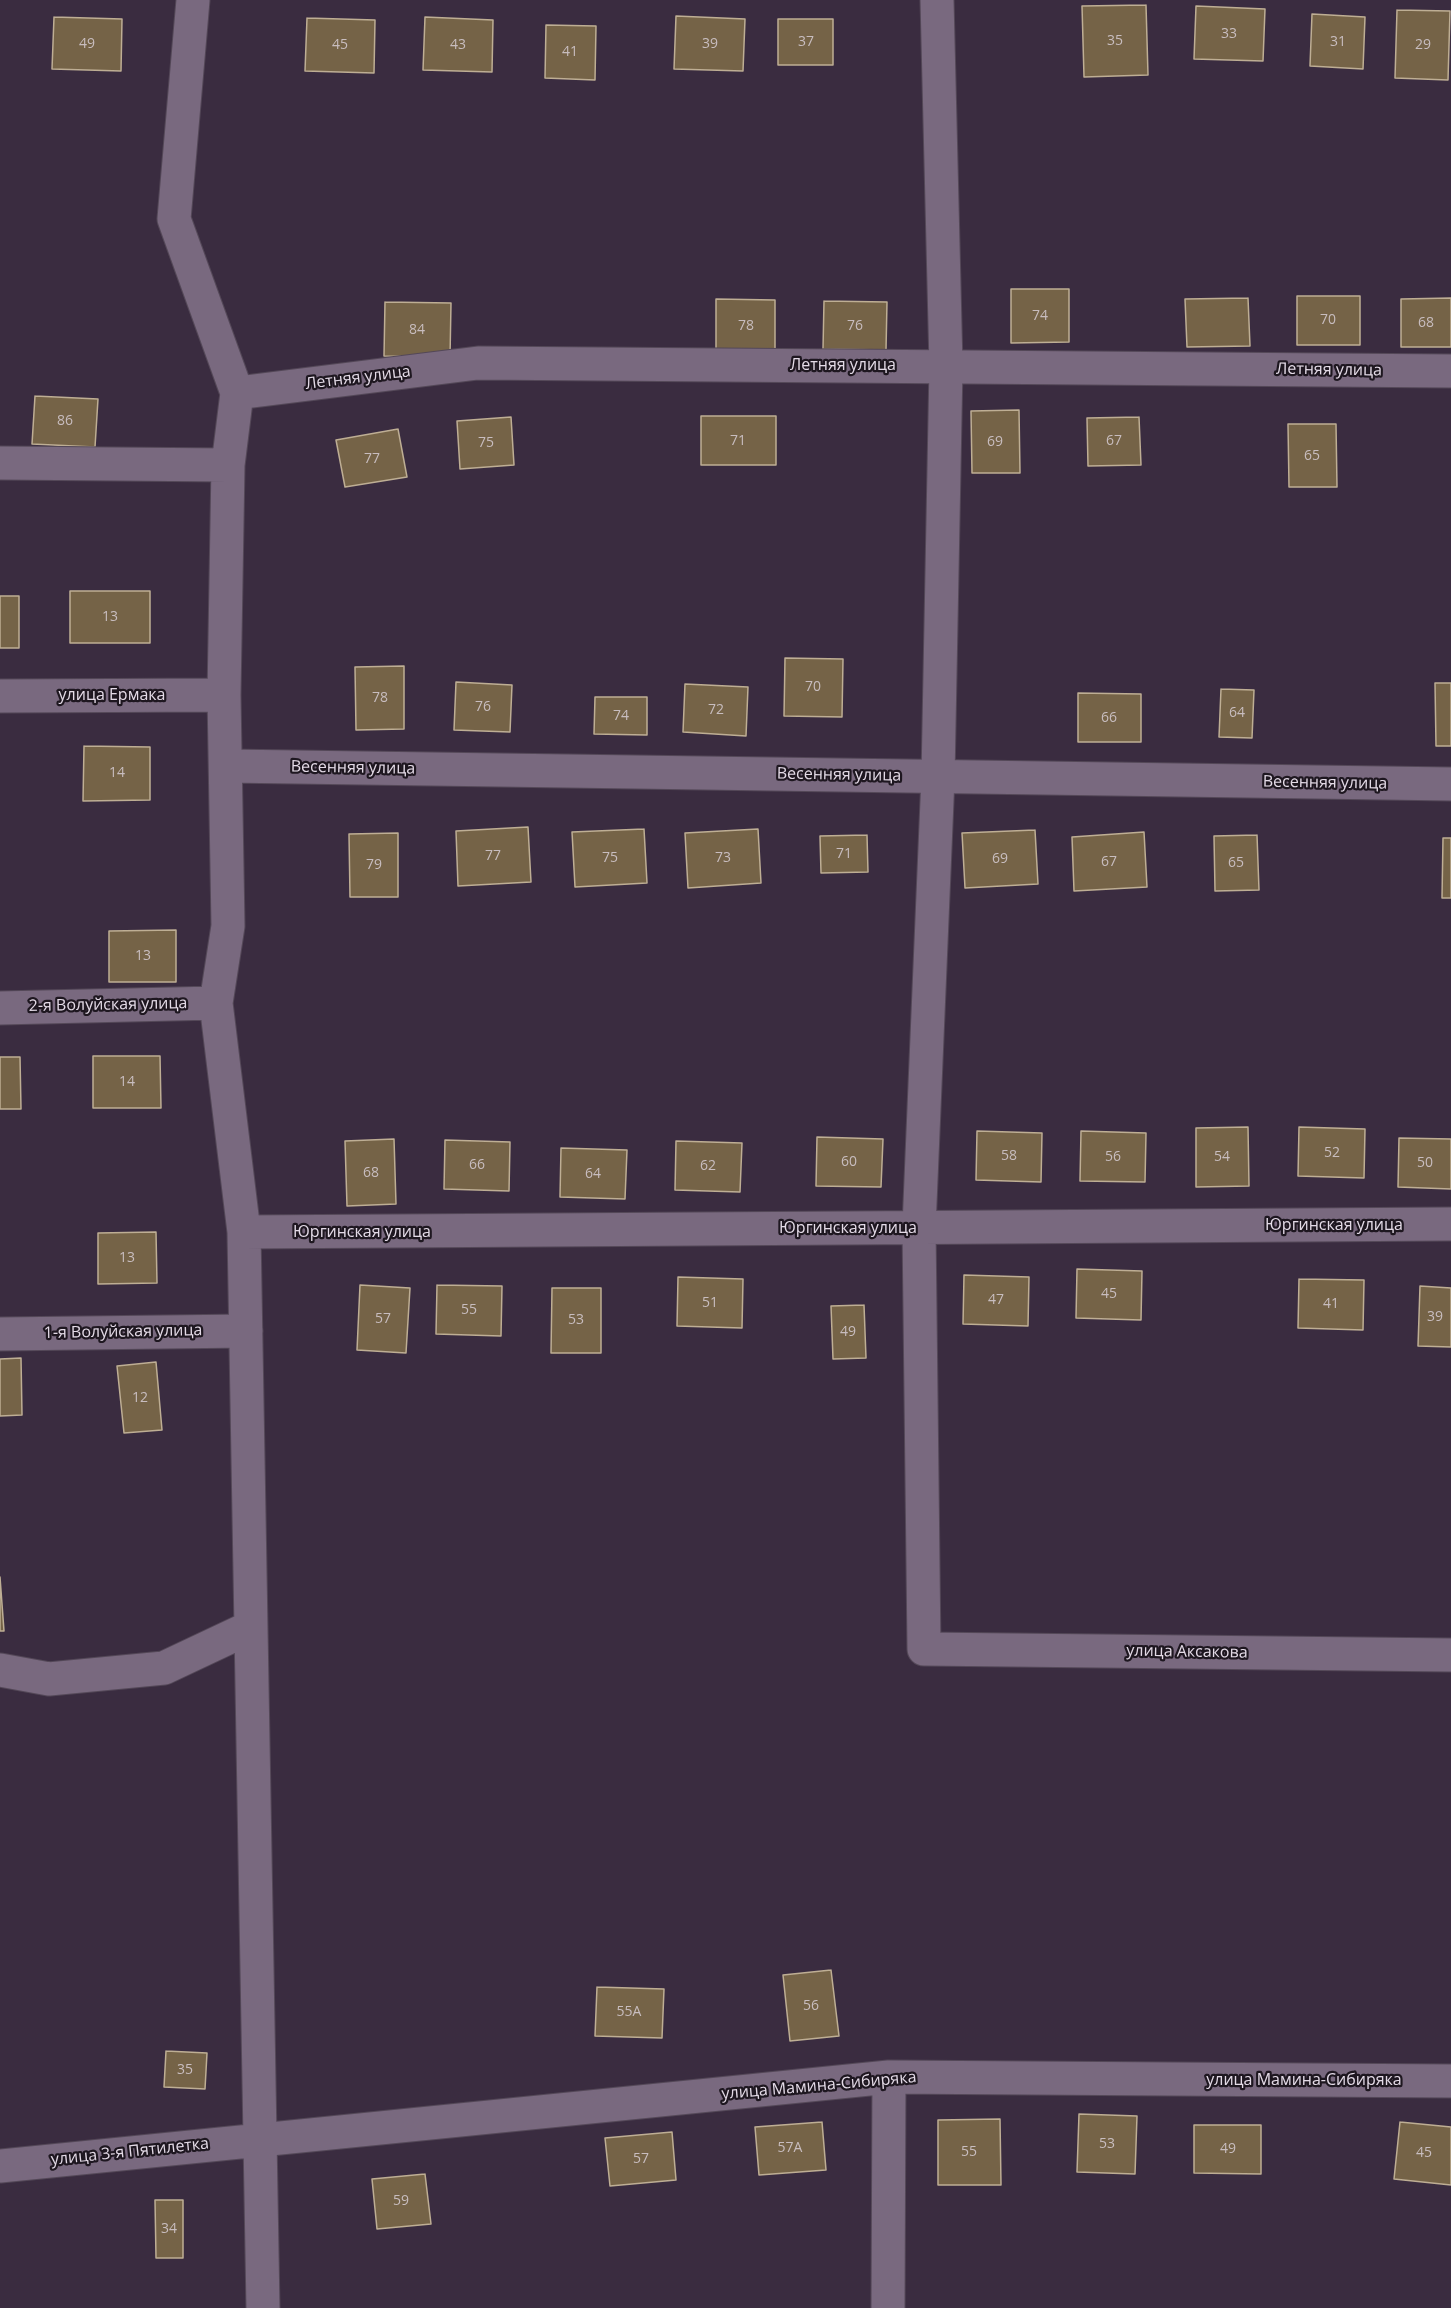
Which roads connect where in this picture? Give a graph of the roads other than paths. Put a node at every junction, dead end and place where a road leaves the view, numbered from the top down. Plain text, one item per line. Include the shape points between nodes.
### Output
1 (193, 0) edge
2 (937, 0) edge
3 (946, 366) junction
4 (1451, 371) edge
5 (237, 393) junction
6 (0, 463) edge
7 (228, 465) junction
8 (224, 695) junction
9 (0, 696) edge
10 (227, 766) junction
11 (938, 777) junction
12 (1451, 784) edge
13 (216, 1003) junction
14 (0, 1008) edge
15 (1451, 1224) edge
16 (920, 1227) junction
17 (244, 1232) junction
18 (246, 1330) junction
19 (0, 1334) edge
20 (251, 1627) junction
21 (1451, 1655) edge
22 (0, 1670) edge
23 (889, 2077) junction
24 (1451, 2080) edge
25 (260, 2139) junction
26 (0, 2166) edge
27 (263, 2308) edge
28 (888, 2308) edge

1 - 5 street via 174,219
2 - 3 street
3 - 4 street, Летняя улица
3 - 5 street, Летняя улица via 478,363
3 - 11 street
5 - 7 street
6 - 7 street
7 - 8 street
8 - 9 street, улица Ермака
8 - 10 street
10 - 11 street, Весенняя улица
10 - 13 street via 228,926
11 - 12 street, Весенняя улица
11 - 16 street
13 - 14 street, 2-я Волуйская улица
13 - 17 street
15 - 16 street, Юргинская улица
16 - 17 street, Юргинская улица
16 - 21 street, улица Аксакова via 924,1649
17 - 18 street
18 - 19 street, 1-я Волуйская улица
18 - 20 street
20 - 22 street via 164,1668 49,1678
20 - 25 street
23 - 24 street, улица Мамина-Сибиряка
23 - 25 street, улица Мамина-Сибиряка
23 - 28 street
25 - 26 street, улица 3-я Пятилетка
25 - 27 street

